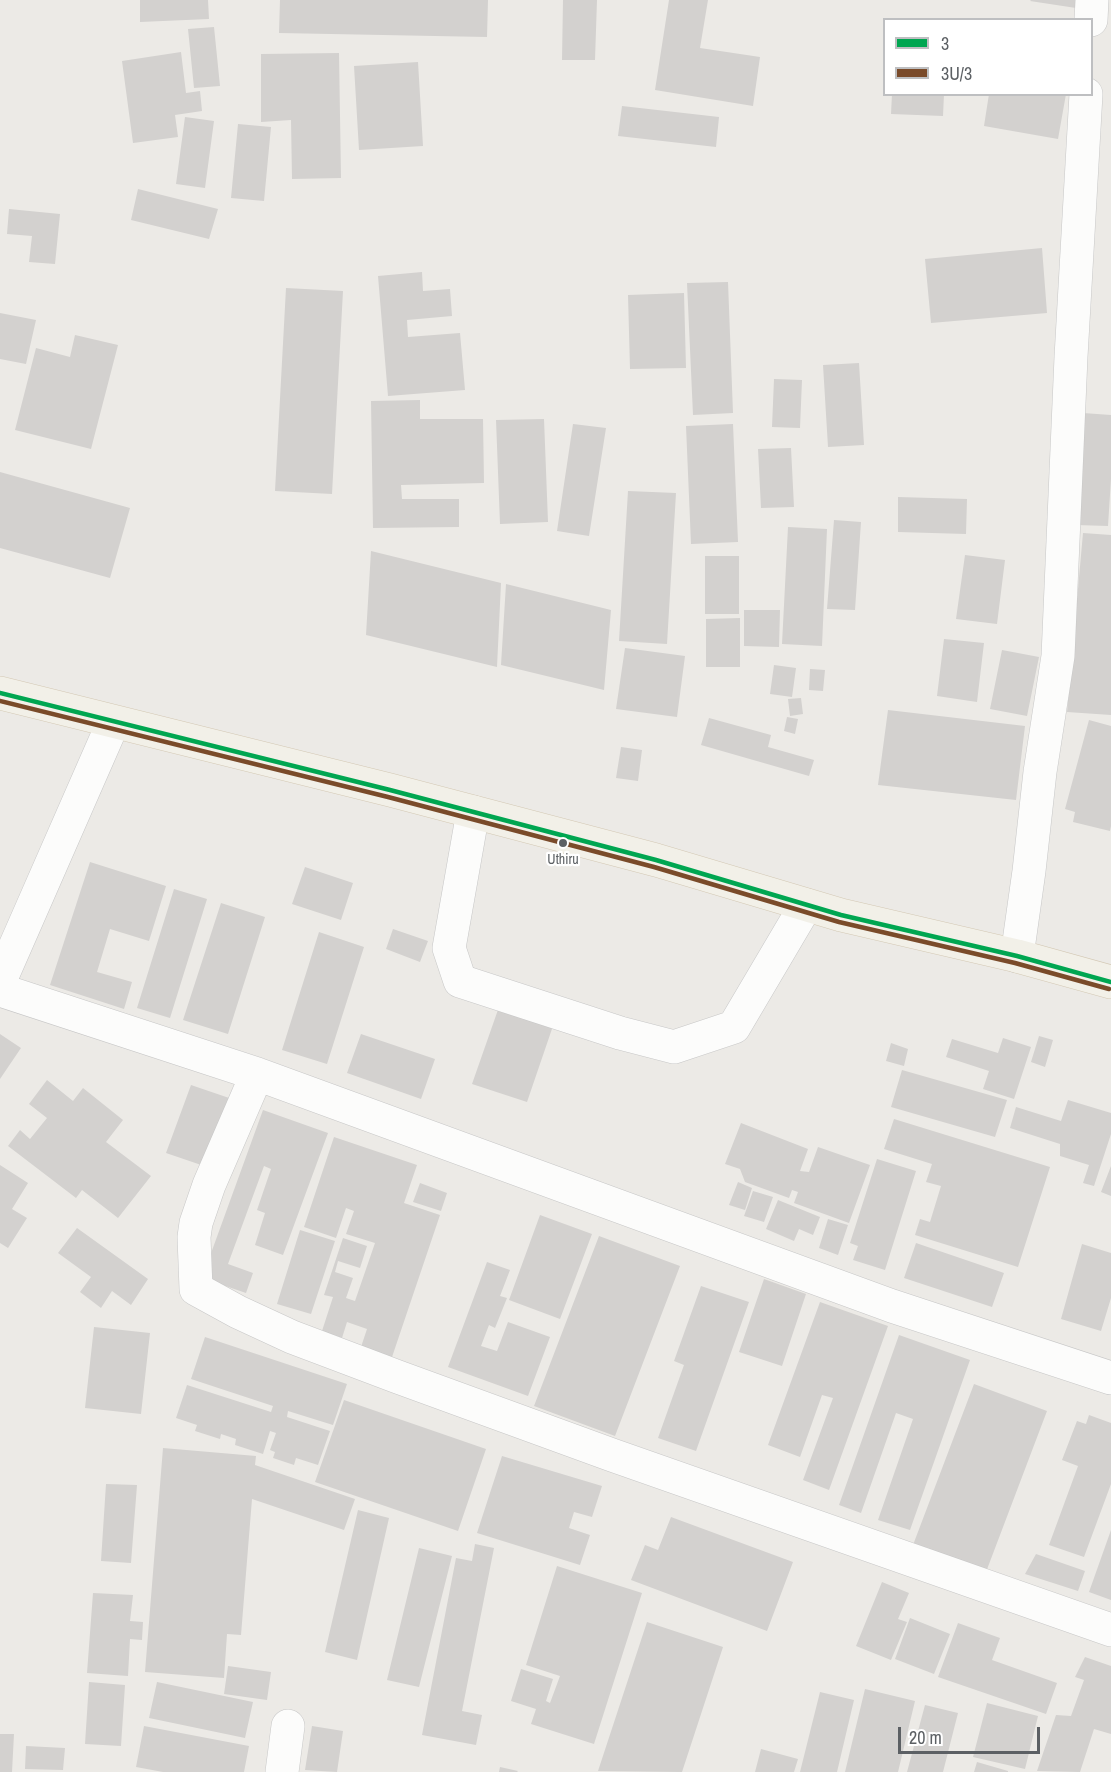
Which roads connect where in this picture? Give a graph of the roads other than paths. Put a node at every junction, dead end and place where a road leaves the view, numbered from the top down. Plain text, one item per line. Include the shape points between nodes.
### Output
1 (1092, 0) edge
2 (1091, 18) edge
3 (1086, 96) edge
4 (0, 693) edge
5 (113, 723) junction
6 (473, 812) junction
7 (806, 905) junction
8 (1017, 956) junction
9 (0, 981) edge
10 (1111, 982) edge
11 (0, 990) edge
12 (257, 1074) junction
13 (1111, 1378) edge
14 (1111, 1630) edge
15 (288, 1726) dead end
16 (282, 1772) edge

1 - 2 street
3 - 8 street via 1058,656
4 - 5 main road
5 - 6 main road
5 - 9 street
6 - 7 main road
6 - 7 street via 449,948 460,981 631,1035 674,1047 734,1027
7 - 8 main road
8 - 10 main road
11 - 12 street
12 - 13 street via 892,1306
12 - 14 street via 196,1223 196,1289 292,1337 398,1377
15 - 16 street

